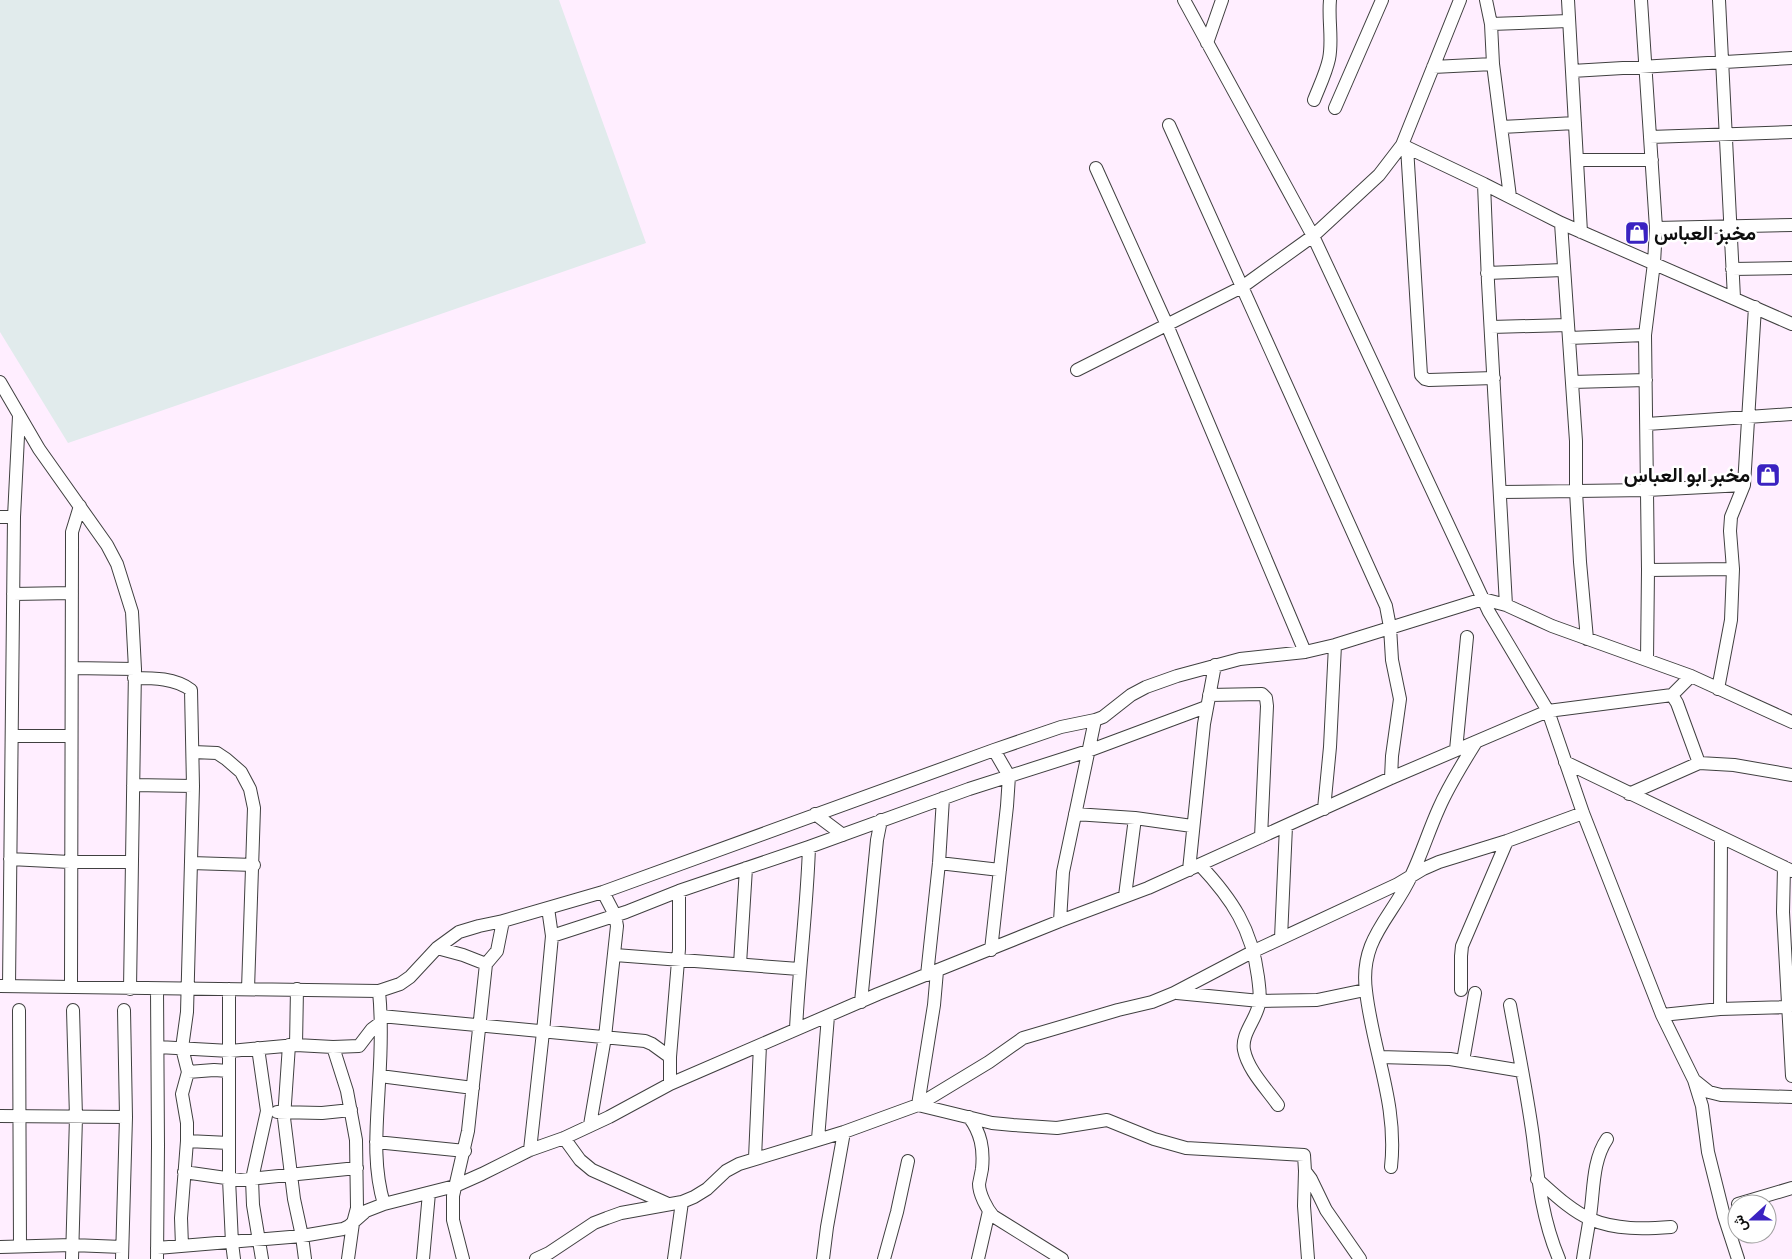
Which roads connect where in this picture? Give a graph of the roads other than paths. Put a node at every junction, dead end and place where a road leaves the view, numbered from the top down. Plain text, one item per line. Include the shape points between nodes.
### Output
1 (1184, 0) edge
2 (1222, 0) edge
3 (1330, 0) edge
4 (1382, 0) edge
5 (1460, 0) edge
6 (1486, 0) edge
7 (1568, 0) edge
8 (1641, 0) edge
9 (1719, 0) edge
10 (1568, 20) junction
11 (1491, 24) junction
12 (1207, 44) junction
13 (1792, 58) edge
14 (1722, 63) junction
15 (1493, 64) junction
16 (1433, 67) junction
17 (1644, 68) junction
18 (1572, 71) junction
19 (1314, 100) dead end
20 (1335, 108) dead end
21 (1575, 123) junction
22 (1169, 125) dead end
23 (1501, 127) junction
24 (1792, 132) edge
25 (1726, 134) junction
26 (1650, 137) junction
27 (1405, 146) junction
28 (1577, 160) junction
29 (1652, 160) junction
30 (1096, 168) dead end
31 (1484, 184) junction
32 (1510, 198) junction
33 (1561, 223) junction
34 (1792, 225) edge
35 (1656, 228) junction
36 (1731, 228) junction
37 (1582, 232) junction
38 (1313, 236) junction
39 (1654, 263) junction
40 (1792, 268) edge
41 (1732, 269) junction
42 (1563, 270) junction
43 (1487, 273) junction
44 (1242, 287) junction
45 (1734, 298) junction
46 (1755, 308) junction
47 (1792, 324) edge
48 (1167, 325) junction
49 (1491, 327) junction
50 (1568, 331) junction
51 (1645, 335) junction
52 (1077, 370) dead end
53 (1494, 378) junction
54 (1646, 380) junction
55 (0, 382) edge
56 (1572, 382) junction
57 (1792, 414) edge
58 (19, 416) junction
59 (1747, 417) junction
60 (1647, 424) junction
61 (1744, 486) junction
62 (1647, 490) junction
63 (1576, 491) junction
64 (1500, 492) junction
65 (80, 506) junction
66 (0, 517) edge
67 (14, 518) junction
68 (1733, 569) junction
69 (1648, 570) junction
70 (72, 593) junction
71 (13, 594) junction
72 (1483, 598) junction
73 (1506, 605) junction
74 (1390, 627) junction
75 (1466, 637) dead end
76 (1587, 639) junction
77 (1335, 644) junction
78 (1305, 652) junction
79 (1647, 660) junction
80 (6, 661) edge
81 (1215, 665) junction
82 (72, 668) junction
83 (135, 673) junction
84 (1691, 676) junction
85 (1718, 689) junction
86 (1672, 695) junction
87 (1208, 701) junction
88 (1548, 711) junction
89 (1095, 720) junction
90 (1792, 722) edge
91 (12, 736) junction
92 (71, 736) junction
93 (1476, 742) junction
94 (994, 750) junction
95 (1456, 750) junction
96 (1088, 751) junction
97 (193, 752) junction
98 (1565, 762) junction
99 (1699, 763) junction
100 (1009, 776) junction
101 (1792, 776) edge
102 (1391, 778) junction
103 (6, 784) edge
104 (133, 786) junction
105 (193, 786) junction
106 (1629, 794) junction
107 (943, 798) junction
108 (1324, 809) junction
109 (1583, 813) junction
110 (815, 814) junction
111 (1075, 814) junction
112 (1135, 818) junction
113 (881, 820) junction
114 (1192, 826) junction
115 (1286, 826) junction
116 (844, 835) junction
117 (1261, 837) junction
118 (1721, 837) junction
119 (1507, 841) junction
120 (808, 847) junction
121 (10, 859) junction
122 (70, 862) junction
123 (132, 862) junction
124 (191, 863) junction
125 (939, 863) junction
126 (254, 865) junction
127 (1194, 867) junction
128 (746, 868) junction
129 (1788, 869) edge
130 (1000, 870) junction
131 (1411, 876) junction
132 (679, 891) junction
133 (603, 892) junction
134 (1126, 896) junction
135 (548, 908) junction
136 (615, 916) junction
137 (503, 921) junction
138 (1060, 921) junction
139 (552, 936) junction
140 (1281, 938) junction
141 (437, 948) junction
142 (991, 950) junction
143 (1254, 951) junction
144 (615, 955) junction
145 (678, 959) junction
146 (486, 964) junction
147 (740, 964) junction
148 (799, 969) junction
149 (932, 973) junction
150 (4, 986) edge
151 (71, 987) junction
152 (130, 989) junction
153 (187, 989) junction
154 (229, 989) junction
155 (248, 989) junction
156 (297, 989) junction
157 (157, 990) junction
158 (1365, 990) junction
159 (1461, 990) dead end
160 (379, 991) junction
161 (1174, 993) junction
162 (1475, 993) dead end
163 (1260, 1001) junction
164 (861, 1002) junction
165 (1510, 1005) dead end
166 (1788, 1007) junction
167 (1720, 1009) junction
168 (19, 1010) dead end
169 (73, 1010) dead end
170 (124, 1010) dead end
171 (1662, 1014) junction
172 (828, 1016) junction
173 (381, 1020) junction
174 (481, 1026) junction
175 (1791, 1026) edge
176 (796, 1029) junction
177 (544, 1032) junction
178 (605, 1037) junction
179 (292, 1045) junction
180 (760, 1045) junction
181 (158, 1047) junction
182 (333, 1047) junction
183 (182, 1048) junction
184 (258, 1048) junction
185 (230, 1051) junction
186 (670, 1057) junction
187 (1380, 1057) junction
188 (1463, 1061) junction
189 (229, 1071) junction
190 (1522, 1071) junction
191 (188, 1072) junction
192 (380, 1076) junction
193 (1792, 1076) edge
194 (1694, 1080) junction
195 (670, 1084) junction
196 (473, 1088) junction
197 (1792, 1098) edge
198 (918, 1105) junction
199 (1278, 1105) dead end
200 (267, 1110) junction
201 (351, 1110) junction
202 (284, 1112) junction
203 (0, 1116) edge
204 (19, 1116) junction
205 (76, 1117) junction
206 (126, 1117) junction
207 (969, 1117) junction
208 (590, 1125) junction
209 (844, 1132) junction
210 (564, 1138) junction
211 (1607, 1139) dead end
212 (818, 1140) junction
213 (187, 1141) junction
214 (229, 1142) junction
215 (376, 1142) junction
216 (530, 1150) junction
217 (465, 1151) junction
218 (755, 1158) junction
219 (908, 1161) dead end
220 (1390, 1167) dead end
221 (357, 1168) junction
222 (1305, 1171) junction
223 (184, 1172) junction
224 (292, 1175) junction
225 (229, 1179) junction
226 (252, 1179) junction
227 (1537, 1179) junction
228 (455, 1186) junction
229 (1792, 1188) edge
230 (429, 1192) junction
231 (1771, 1194) edge
232 (682, 1202) junction
233 (1721, 1202) junction
234 (1727, 1203) edge
235 (384, 1204) junction
236 (668, 1204) junction
237 (989, 1211) junction
238 (1590, 1219) junction
239 (353, 1223) junction
240 (1671, 1227) dead end
241 (302, 1236) junction
242 (258, 1240) junction
243 (232, 1243) junction
244 (72, 1245) junction
245 (20, 1246) junction
246 (182, 1246) junction
247 (0, 1247) edge
248 (122, 1253) edge
249 (549, 1253) junction
250 (157, 1254) edge
251 (72, 1259) edge
252 (234, 1259) edge
253 (262, 1259) edge
254 (304, 1259) edge
255 (348, 1259) edge
256 (423, 1259) edge
257 (464, 1259) edge
258 (536, 1259) edge
259 (561, 1259) edge
260 (674, 1259) edge
261 (823, 1259) edge
262 (884, 1259) edge
263 (978, 1259) edge
264 (1062, 1259) edge
265 (1308, 1259) edge
266 (1360, 1259) edge
267 (1559, 1259) edge
268 (1582, 1259) edge
269 (1738, 1259) edge

1 - 12 street
2 - 12 street
3 - 19 street via 1329,61
4 - 20 street
5 - 16 street
6 - 11 street
7 - 10 street
8 - 17 street
9 - 14 street
10 - 11 street
10 - 18 street
11 - 15 street
12 - 38 street
13 - 14 street
14 - 17 street
14 - 25 street
15 - 16 street
15 - 23 street
16 - 27 street
17 - 18 street
17 - 26 street
18 - 21 street
21 - 23 street
21 - 28 street
22 - 44 street
23 - 32 street
24 - 25 street
25 - 26 street
25 - 36 street
26 - 29 street
27 - 31 street
27 - 38 street via 1379,175
27 - 53 street via 1421,375 1430,380
28 - 29 street
28 - 37 street
29 - 35 street
30 - 48 street
31 - 32 street
31 - 43 street
32 - 33 street
33 - 37 street
33 - 42 street
34 - 36 street
35 - 36 street
35 - 39 street
36 - 41 street
37 - 39 street
38 - 44 street
38 - 72 street
39 - 45 street
39 - 51 street
40 - 41 street
41 - 45 street
42 - 43 street
42 - 50 street
43 - 49 street
44 - 48 street
44 - 74 street via 1386,606
45 - 46 street
46 - 47 street
46 - 59 street
48 - 52 street
48 - 78 street
49 - 50 street
49 - 53 street
50 - 51 street
50 - 56 street
51 - 54 street
53 - 64 street
54 - 56 street
54 - 60 street
55 - 58 street
56 - 63 street
57 - 59 street
58 - 65 street
58 - 67 street
59 - 60 street
59 - 61 street
60 - 62 street
61 - 62 street
61 - 68 street via 1731,517
62 - 63 street
62 - 69 street
63 - 64 street
63 - 76 street
64 - 73 street
65 - 70 street via 72,532
65 - 83 street via 97,528 117,564 132,612
66 - 67 street
67 - 71 street
68 - 69 street
68 - 85 street via 1731,620
69 - 79 street
70 - 71 street
70 - 82 street
71 - 80 street
72 - 73 street
72 - 74 street
72 - 88 street
73 - 76 street
74 - 77 street
74 - 102 street via 1392,660 1400,699
75 - 95 street
76 - 79 street
77 - 78 street
77 - 108 street
78 - 81 street
79 - 84 street
80 - 91 street
81 - 87 street
81 - 89 street via 1146,687
82 - 83 street
82 - 92 street
83 - 97 street via 182,683 191,690
83 - 104 street
84 - 85 street
84 - 86 street
85 - 90 street
86 - 88 street
86 - 99 street
87 - 96 street
87 - 114 street
87 - 117 street via 1262,694 1266,698
88 - 93 street
88 - 98 street
89 - 94 street via 1061,727
89 - 96 street
91 - 92 street
91 - 103 street
92 - 122 street
93 - 95 street
93 - 131 street via 1454,778
94 - 100 street
94 - 110 street
95 - 102 street
96 - 100 street
96 - 111 street
97 - 105 street
97 - 126 street via 217,753 241,772 250,789 254,808
98 - 106 street
98 - 109 street
99 - 101 street via 1741,766
99 - 106 street
100 - 107 street
100 - 130 street
102 - 108 street
103 - 121 street
104 - 105 street
104 - 123 street
105 - 124 street
106 - 118 street
107 - 113 street
107 - 125 street
108 - 115 street
109 - 119 street
109 - 171 street
110 - 116 street
110 - 133 street
111 - 112 street
111 - 138 street via 1063,872
112 - 114 street
112 - 134 street
113 - 116 street
113 - 164 street
114 - 127 street
115 - 117 street
115 - 140 street
116 - 120 street
117 - 127 street
118 - 129 street
118 - 167 street
119 - 131 street via 1439,862
119 - 159 street via 1462,946
120 - 128 street
120 - 148 street via 807,897
121 - 122 street
121 - 150 street
122 - 123 street
122 - 151 street
123 - 152 street
124 - 126 street
124 - 153 street
125 - 130 street
125 - 149 street
126 - 155 street
127 - 134 street
127 - 143 street via 1222,888
128 - 132 street
128 - 147 street
129 - 166 street via 1783,912
130 - 142 street
131 - 140 street
131 - 158 street via 1373,936
132 - 136 street
132 - 145 street
133 - 135 street
133 - 136 street
134 - 138 street
135 - 137 street
135 - 139 street
136 - 139 street
136 - 144 street
137 - 141 street via 459,932
137 - 146 street via 497,951
138 - 142 street
139 - 177 street
140 - 143 street
141 - 146 street
141 - 160 street via 410,977
142 - 149 street
143 - 161 street
143 - 163 street
144 - 145 street
144 - 178 street
145 - 147 street
145 - 186 street
146 - 174 street
147 - 148 street
148 - 176 street
149 - 164 street
149 - 198 street via 934,1005
150 - 151 street
151 - 152 street
152 - 157 street
153 - 154 street
153 - 157 street
153 - 183 street
154 - 155 street
154 - 185 street
155 - 156 street
156 - 160 street
156 - 179 street
157 - 181 street
158 - 163 street via 1317,1000
158 - 187 street
160 - 173 street
161 - 163 street
161 - 198 street via 1023,1038
162 - 188 street
163 - 199 street via 1244,1039 1244,1047 1251,1067
164 - 172 street
165 - 190 street
166 - 167 street
166 - 175 street
167 - 171 street
168 - 204 street
169 - 205 street
170 - 206 street
171 - 194 street
172 - 176 street
172 - 212 street
173 - 174 street
173 - 182 street via 359,1046
173 - 192 street
174 - 177 street
174 - 196 street
175 - 193 street
176 - 180 street
177 - 178 street
177 - 216 street
178 - 186 street via 645,1041
178 - 208 street
179 - 182 street
179 - 184 street
179 - 202 street
180 - 195 street
180 - 218 street
181 - 183 street
181 - 250 street
182 - 201 street
183 - 185 street
183 - 191 street
184 - 185 street
184 - 200 street
185 - 189 street
186 - 195 street
187 - 188 street
187 - 220 street via 1392,1134
188 - 190 street
189 - 191 street
189 - 214 street
190 - 227 street
191 - 213 street via 182,1094
192 - 196 street
192 - 215 street
194 - 197 street via 1709,1092 1721,1095
194 - 233 street
195 - 208 street
196 - 217 street
198 - 207 street
198 - 209 street
200 - 202 street
200 - 226 street
201 - 202 street
201 - 221 street
202 - 224 street
203 - 204 street
204 - 205 street
204 - 245 street
205 - 206 street
205 - 244 street
206 - 248 street
207 - 222 street via 992,1123 1057,1128 1107,1120 1186,1148 1304,1155
207 - 237 street via 981,1140 983,1155 979,1186
208 - 210 street
209 - 212 street
209 - 261 street
210 - 216 street
210 - 236 street via 592,1170
211 - 238 street via 1597,1163
212 - 218 street
213 - 214 street
213 - 223 street
214 - 225 street
215 - 217 street
215 - 235 street via 377,1176
216 - 228 street
217 - 228 street
218 - 232 street via 726,1171 707,1189
219 - 262 street
221 - 224 street
221 - 239 street via 357,1208
222 - 265 street
222 - 266 street via 1326,1210
223 - 225 street
223 - 246 street via 180,1218
224 - 226 street
224 - 241 street
225 - 226 street
225 - 243 street
226 - 242 street
227 - 238 street
227 - 267 street
228 - 230 street
228 - 257 street via 453,1220
229 - 231 street
230 - 235 street
230 - 256 street
232 - 236 street
232 - 260 street
233 - 234 street
233 - 269 street
235 - 239 street via 366,1211
236 - 249 street via 607,1218
237 - 263 street
237 - 264 street
238 - 240 street via 1620,1227
238 - 268 street
239 - 241 street via 343,1229
239 - 255 street
241 - 242 street
241 - 254 street
242 - 243 street
242 - 253 street
243 - 246 street
243 - 252 street
244 - 245 street
244 - 248 street
244 - 251 street
245 - 247 street
246 - 250 street
249 - 258 street
249 - 259 street

